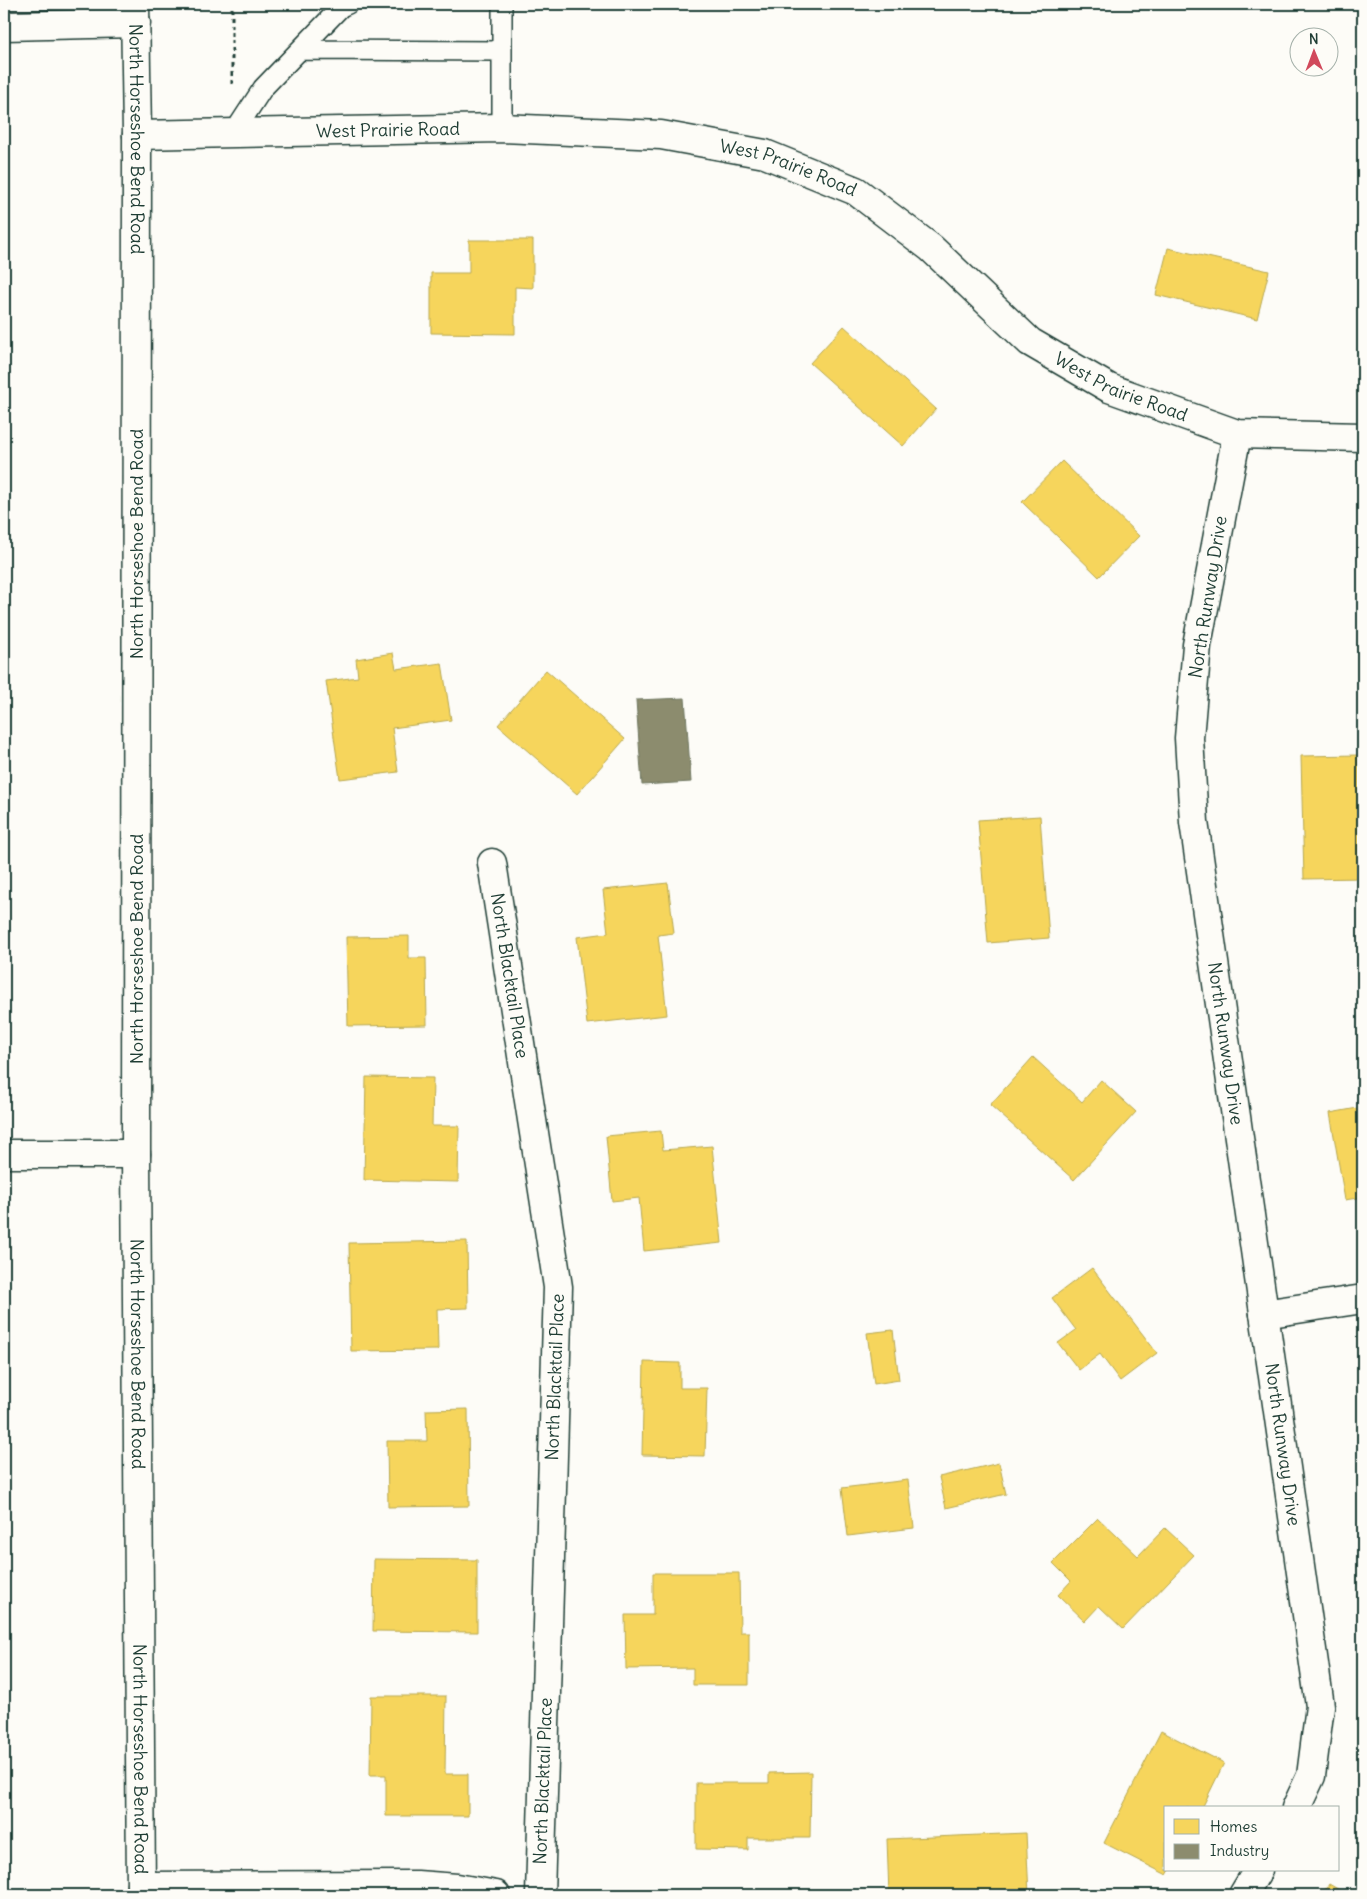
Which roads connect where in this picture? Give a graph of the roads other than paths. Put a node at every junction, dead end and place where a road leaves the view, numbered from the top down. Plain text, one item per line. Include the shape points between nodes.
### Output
1 (348, 4) edge
2 (502, 4) edge
3 (136, 13) edge
4 (4, 26) edge
5 (300, 50) junction
6 (502, 51) junction
7 (502, 128) junction
8 (233, 134) junction
9 (137, 135) junction
10 (1237, 434) junction
11 (1363, 437) edge
12 (492, 863) dead end
13 (4, 1154) edge
14 (136, 1154) junction
15 (1363, 1299) edge
16 (1264, 1314) junction
17 (1297, 1806) edge
18 (1257, 1872) edge
19 (141, 1891) edge
20 (496, 1895) edge
21 (540, 1895) edge
22 (1243, 1895) edge

1 - 5 lane via 341,7
2 - 6 lane
3 - 4 street
3 - 9 street, North Horseshoe Bend Road
5 - 6 lane
5 - 8 lane via 263,88
6 - 7 lane
7 - 8 street, West Prairie Road
7 - 10 street, West Prairie Road via 661,135 765,154 820,176 856,192 931,248 1030,342 1109,388
8 - 9 street, West Prairie Road
9 - 14 street, North Horseshoe Bend Road
10 - 11 street, West Prairie Road
10 - 16 street, North Runway Drive via 1197,645 1189,738 1194,822
12 - 21 street, North Blacktail Place via 558,1287
13 - 14 street
14 - 19 street, North Horseshoe Bend Road
15 - 16 street
16 - 17 street, North Runway Drive via 1320,1706 1311,1776
18 - 22 street
19 - 20 street via 417,1885

